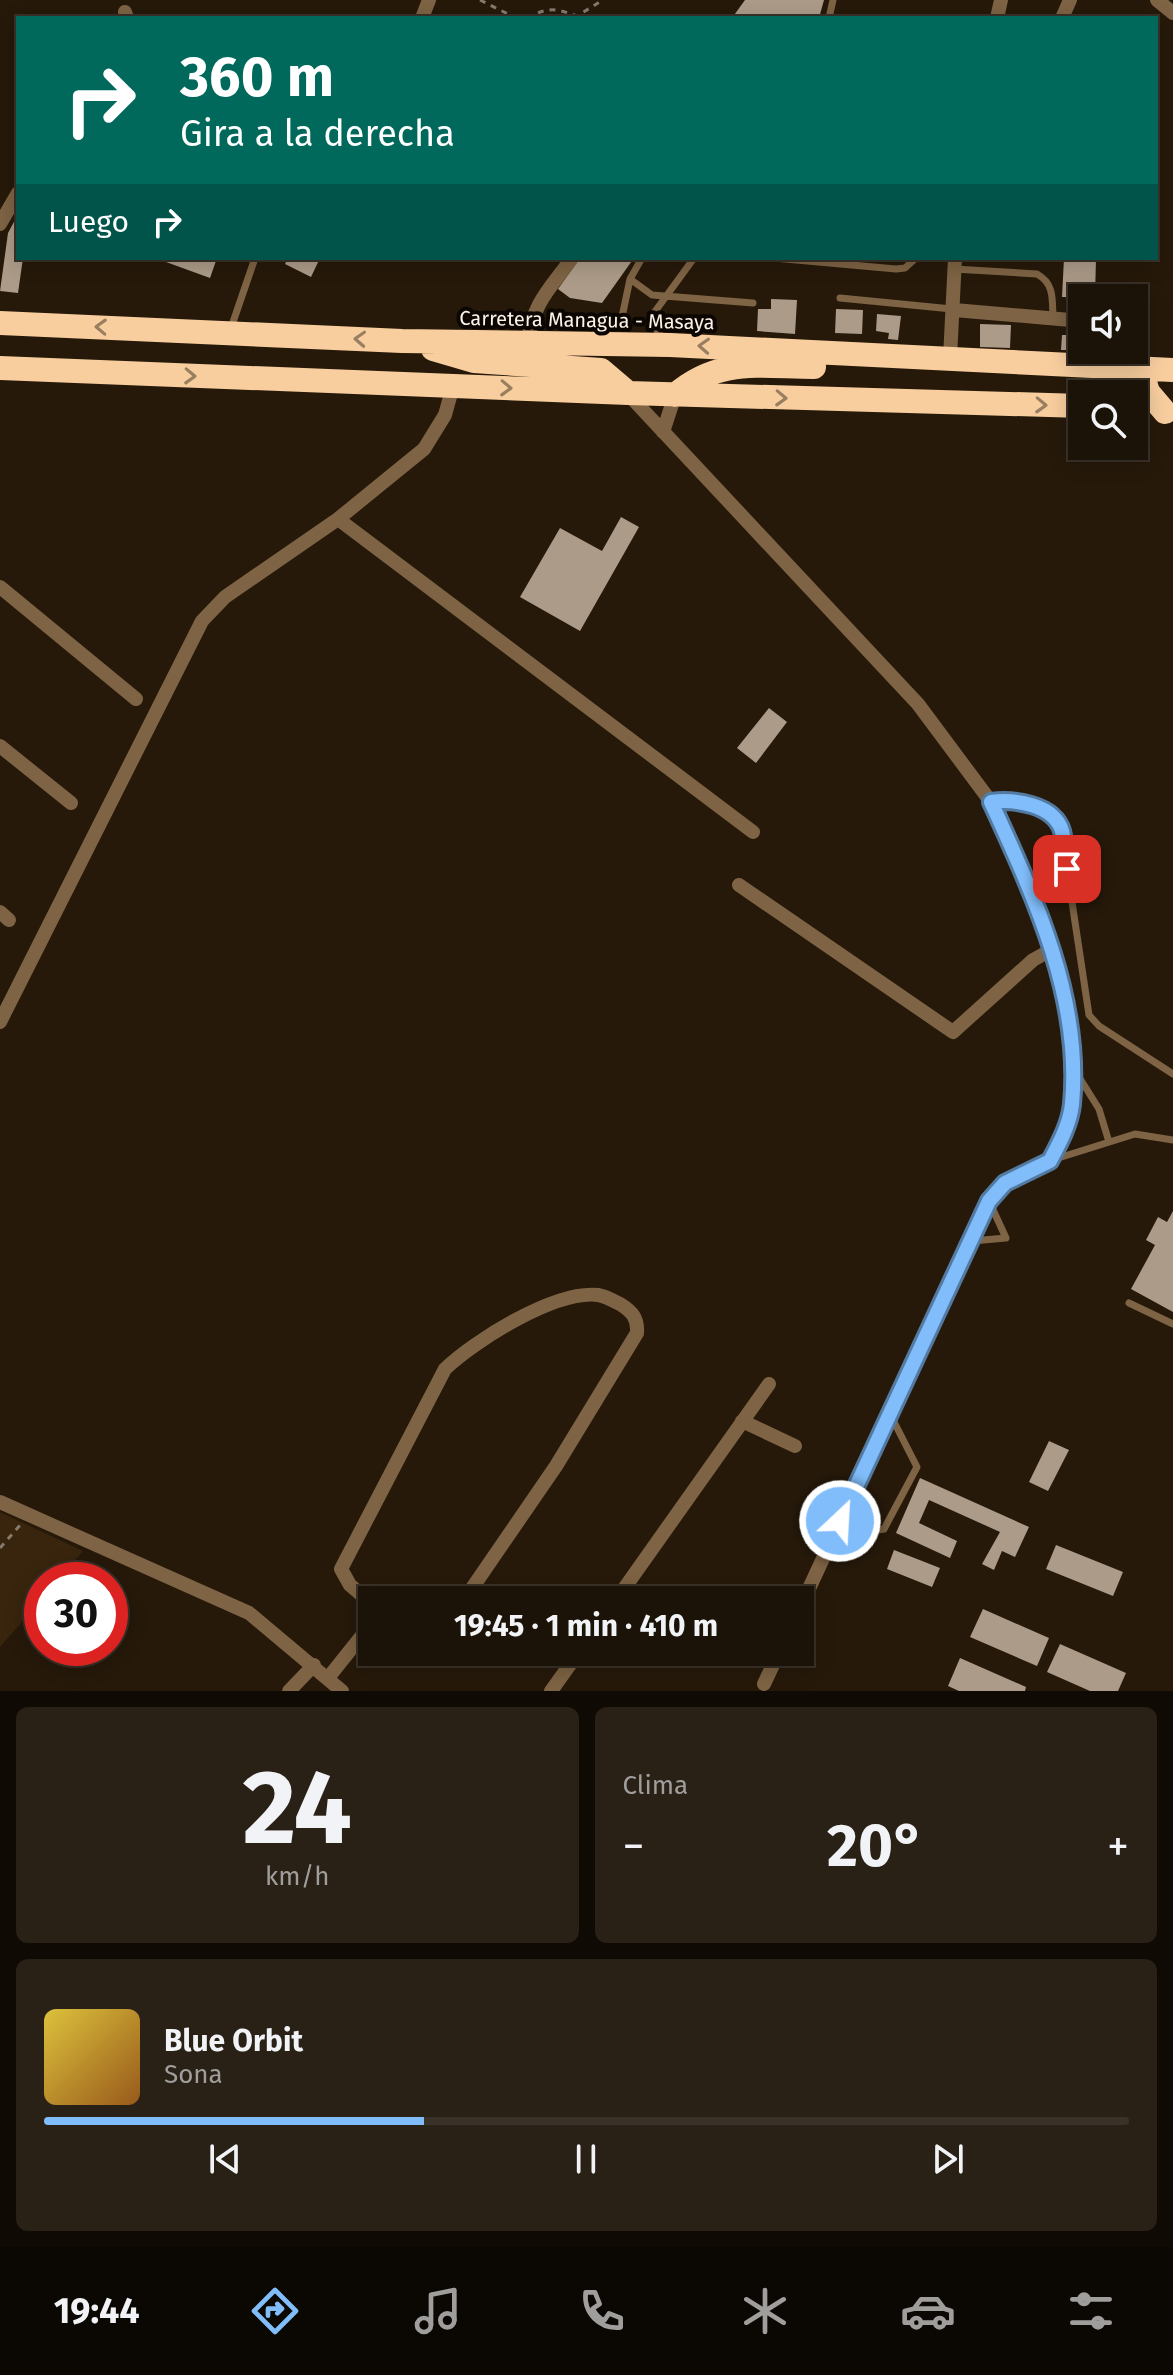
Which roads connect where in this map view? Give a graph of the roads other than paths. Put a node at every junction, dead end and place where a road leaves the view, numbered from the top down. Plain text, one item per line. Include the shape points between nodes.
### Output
1 (1157, 0) edge
2 (1173, 13) edge
3 (16, 196) edge
4 (0, 224) edge
5 (254, 260) edge
6 (570, 260) edge
7 (641, 260) edge
8 (692, 260) edge
9 (796, 260) edge
10 (914, 260) edge
11 (955, 263) edge
12 (630, 279) junction
13 (665, 296) junction
14 (840, 298) dead end
15 (753, 303) dead end
16 (954, 310) junction
17 (1053, 318) junction
18 (1068, 320) edge
19 (0, 323) edge
20 (230, 333) junction
21 (402, 341) junction
22 (528, 342) junction
23 (586, 343) junction
24 (670, 345) junction
25 (944, 358) junction
26 (1140, 364) edge
27 (0, 368) edge
28 (1141, 369) junction
29 (1173, 370) edge
30 (1130, 380) edge
31 (453, 386) junction
32 (628, 393) junction
33 (675, 395) junction
34 (1068, 406) edge
35 (1148, 411) edge
36 (1169, 412) edge
37 (663, 432) junction
38 (338, 519) junction
39 (0, 587) edge
40 (136, 699) dead end
41 (0, 746) edge
42 (991, 802) junction
43 (71, 803) dead end
44 (753, 832) dead end
45 (739, 885) dead end
46 (1051, 950) junction
47 (0, 1022) edge
48 (1071, 1066) junction
49 (1173, 1074) edge
50 (1173, 1140) edge
51 (1109, 1142) junction
52 (1050, 1161) junction
53 (989, 1201) junction
54 (969, 1241) junction
55 (1129, 1303) dead end
56 (1173, 1324) edge
57 (769, 1384) dead end
58 (890, 1415) junction
59 (742, 1421) junction
60 (795, 1446) dead end
61 (0, 1502) edge
62 (832, 1538) junction
63 (474, 1586) edge
64 (626, 1586) edge
65 (810, 1586) edge
66 (358, 1592) edge
67 (358, 1640) edge
68 (314, 1665) junction
69 (569, 1666) edge
70 (772, 1666) edge
71 (328, 1678) junction
72 (762, 1687) edge
73 (289, 1691) edge
74 (342, 1691) edge
75 (551, 1691) edge

1 - 2 street
3 - 4 street
5 - 20 lane
6 - 22 street via 539,301
7 - 12 lane
8 - 13 lane
9 - 10 lane via 896,269
11 - 16 street
11 - 17 lane via 1047,279
12 - 13 lane via 645,293
12 - 23 lane via 622,317
13 - 15 lane
13 - 24 lane via 651,317
14 - 16 lane
16 - 17 street
16 - 25 street
17 - 18 street
20 -> 19 highway, Carretera Managua - Masaya
21 -> 20 highway, Carretera Managua - Masaya
21 - 22 highway, Carretera Managua - Masaya
21 - 32 highway via 474,361 601,370
22 - 23 highway, Carretera Managua - Masaya
23 - 24 highway, Carretera Managua - Masaya
25 -> 24 highway, Carretera Managua - Masaya
25 - 28 highway, Carretera Managua - Masaya
25 - 33 highway via 887,369 729,366 699,376
26 - 28 street
27 -> 31 highway
28 - 29 highway, Carretera Managua - Masaya
28 - 30 highway
28 - 36 highway via 1148,392
31 -> 32 highway
31 - 38 street via 445,415 424,449
32 - 33 highway
32 - 37 street
33 -> 34 highway
33 - 37 street
35 - 36 highway
37 - 42 street via 918,704
38 - 44 street
38 - 47 street via 225,597 202,621
39 - 40 street
41 - 43 street
42 - 46 street via 1032,889
42 - 49 lane via 1014,800 1054,817 1061,829 1089,1015
45 - 46 street via 953,1032
46 - 48 street via 1069,1014
48 - 51 lane via 1099,1109
48 - 52 street via 1072,1106
50 - 51 lane via 1135,1134
51 - 52 lane
52 - 53 street via 1005,1183
53 - 54 street
53 - 54 lane via 1006,1238
54 - 58 street
55 - 56 lane
57 - 59 street
58 - 62 street
58 - 62 lane via 917,1467 884,1529
59 - 60 street
59 - 64 street
61 - 68 street via 249,1613
62 - 65 street
63 - 66 street via 556,1466 637,1333 631,1310 598,1295 574,1297 462,1352 445,1369 341,1569
67 - 71 street
68 - 71 street
68 - 73 street
69 - 75 street
70 - 72 street
71 - 74 street

